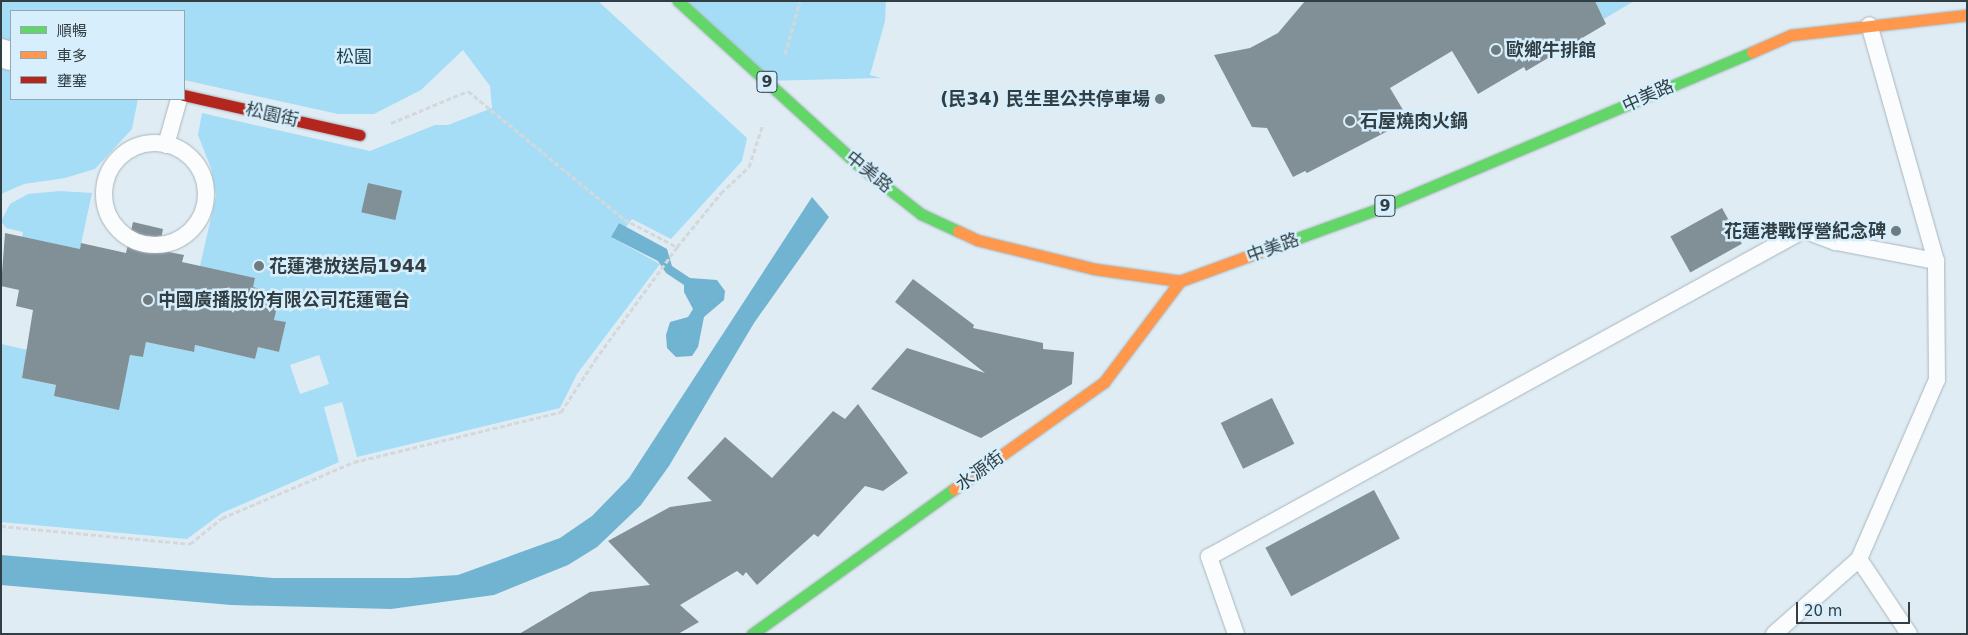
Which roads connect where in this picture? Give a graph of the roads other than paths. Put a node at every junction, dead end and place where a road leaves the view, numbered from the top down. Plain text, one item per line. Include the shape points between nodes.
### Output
1 (678, 1) edge
2 (1967, 15) edge
3 (1869, 25) junction
4 (185, 95) edge
5 (179, 100) edge
6 (360, 135) road end
7 (166, 145) junction
8 (1936, 262) junction
9 (1180, 281) junction
10 (1859, 559) junction
11 (752, 634) edge
12 (1236, 634) edge
13 (1774, 634) edge
14 (1909, 634) edge

1 - 9 main road, 中美路 / 9 via 856,163 922,214 977,240 1096,269
2 - 3 main road, 中美路 / 9
3 - 8 lane
3 - 9 main road, 中美路 / 9 via 1791,35 1395,202
4 - 6 main road, 松園街
5 - 7 lane
7 - 7 lane via 139,146 124,154 112,167 105,183 105,201 110,218 121,232 136,242 154,246 187,236 199,222 206,206 206,188 201,171 190,156
8 - 10 lane via 1937,380
8 - 12 lane via 1836,242 1804,230 1209,557
9 - 11 main road, 水源街 via 1104,382
10 - 13 lane
10 - 14 lane

